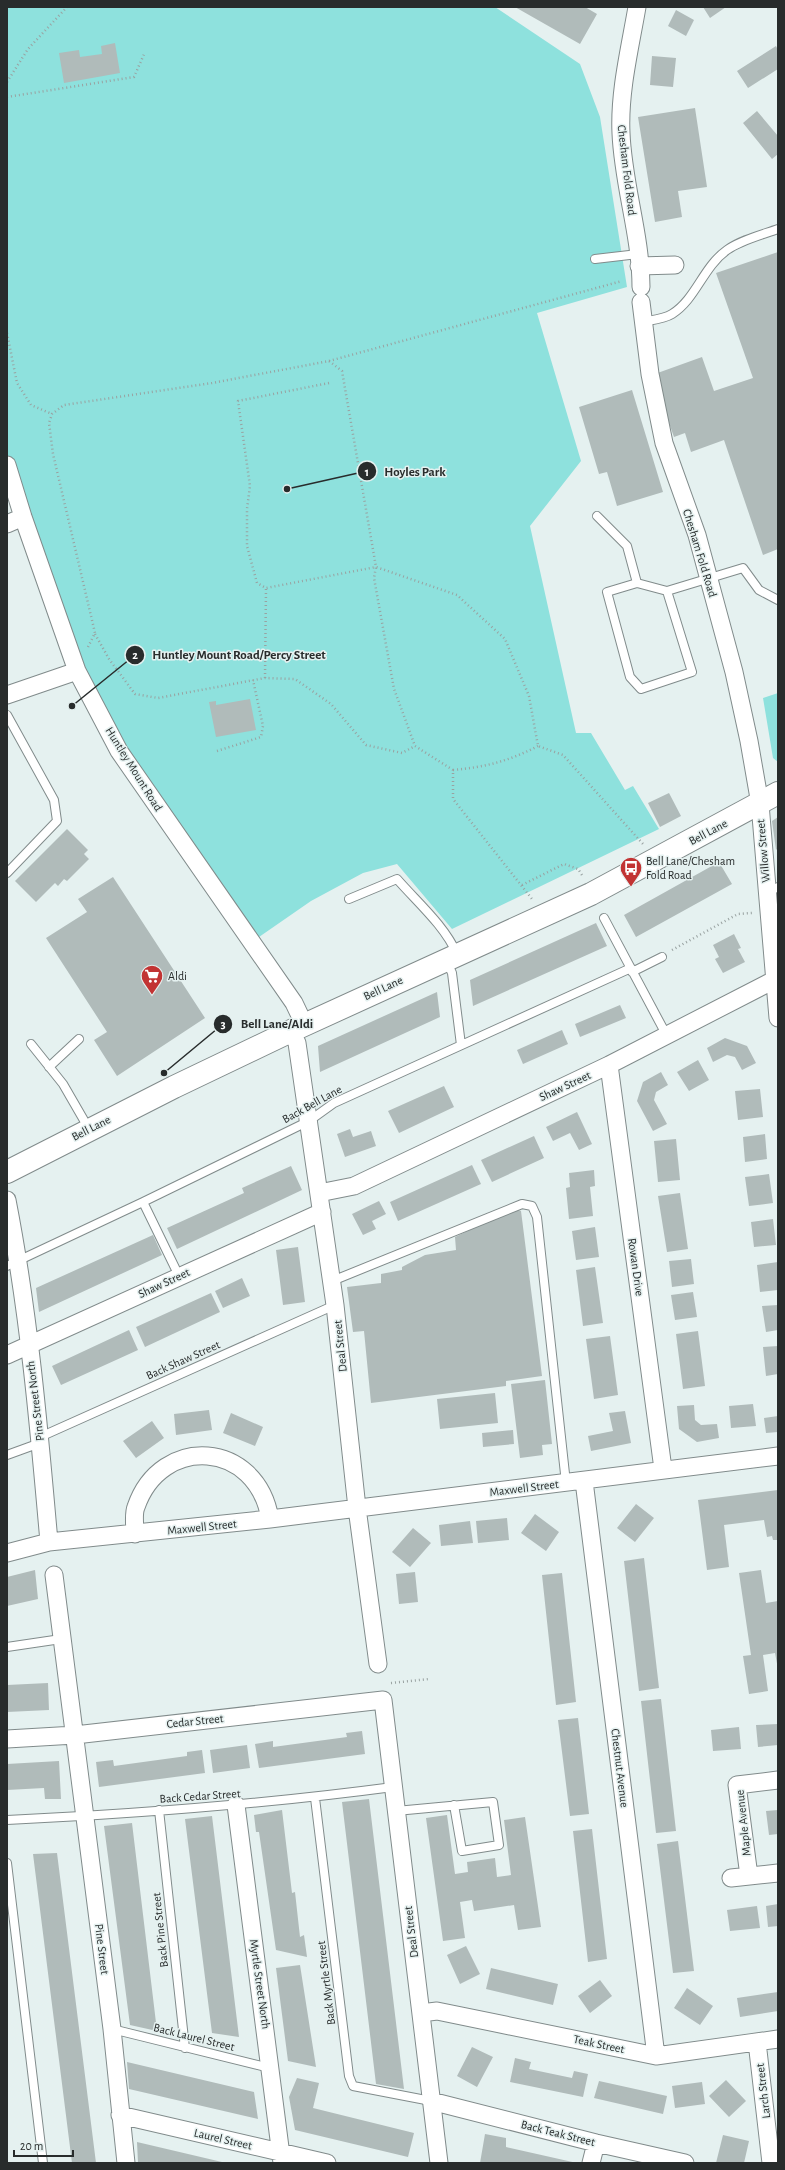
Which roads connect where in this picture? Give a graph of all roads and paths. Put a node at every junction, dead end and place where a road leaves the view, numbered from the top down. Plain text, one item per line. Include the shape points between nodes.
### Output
1 (67, 7) edge
2 (637, 7) edge
3 (145, 52) dead end
4 (7, 82) edge
5 (7, 97) edge
6 (778, 229) edge
7 (596, 259) dead end
8 (675, 265) dead end
9 (640, 278) junction
10 (642, 322) junction
11 (7, 333) edge
12 (329, 360) junction
13 (328, 383) dead end
14 (52, 414) junction
15 (7, 465) edge
16 (597, 516) dead end
17 (23, 518) junction
18 (7, 524) edge
19 (376, 567) junction
20 (709, 578) junction
21 (637, 583) junction
22 (266, 588) junction
23 (667, 591) junction
24 (778, 600) edge
25 (95, 633) junction
26 (76, 668) junction
27 (265, 678) junction
28 (253, 680) junction
29 (7, 695) edge
30 (7, 714) edge
31 (415, 746) junction
32 (538, 746) junction
33 (217, 751) dead end
34 (453, 770) junction
35 (778, 793) edge
36 (760, 804) junction
37 (643, 844) dead end
38 (7, 873) edge
39 (584, 879) dead end
40 (522, 885) junction
41 (772, 890) edge
42 (349, 899) dead end
43 (533, 900) dead end
44 (768, 912) junction
45 (604, 918) dead end
46 (452, 956) junction
47 (662, 957) joint
48 (632, 970) junction
49 (776, 979) edge
50 (778, 1018) edge
51 (298, 1027) junction
52 (667, 1036) junction
53 (79, 1039) dead end
54 (30, 1044) dead end
55 (461, 1045) junction
56 (609, 1065) junction
57 (50, 1067) junction
58 (309, 1121) junction
59 (89, 1129) junction
60 (7, 1172) edge
61 (319, 1193) junction
62 (7, 1200) edge
63 (143, 1202) junction
64 (322, 1212) junction
65 (12, 1264) edge
66 (179, 1276) junction
67 (332, 1281) junction
68 (335, 1305) junction
69 (29, 1345) junction
70 (7, 1355) edge
71 (40, 1440) junction
72 (7, 1455) edge
73 (778, 1456) edge
74 (664, 1469) junction
75 (584, 1481) junction
76 (566, 1483) junction
77 (357, 1508) junction
78 (270, 1519) junction
79 (135, 1534) junction
80 (49, 1542) junction
81 (7, 1553) edge
82 (54, 1575) dead end
83 (61, 1639) junction
84 (7, 1647) edge
85 (378, 1664) dead end
86 (428, 1679) dead end
87 (401, 1682) dead end
88 (383, 1700) joint
89 (75, 1735) junction
90 (7, 1739) edge
91 (778, 1780) edge
92 (393, 1787) junction
93 (315, 1798) junction
94 (236, 1805) junction
95 (454, 1805) junction
96 (159, 1810) junction
97 (396, 1811) junction
98 (85, 1816) junction
99 (7, 1820) edge
100 (7, 1863) edge
101 (778, 1873) edge
102 (750, 1876) junction
103 (731, 1878) dead end
104 (421, 2013) junction
105 (112, 2029) junction
106 (778, 2039) edge
107 (757, 2042) junction
108 (185, 2048) junction
109 (656, 2056) junction
110 (271, 2068) junction
111 (431, 2101) junction
112 (120, 2115) junction
113 (596, 2143) junction
114 (281, 2158) edge
115 (43, 2163) edge
116 (126, 2163) edge
117 (327, 2163) edge
118 (439, 2163) edge
119 (591, 2163) edge
120 (685, 2163) edge
121 (771, 2163) edge

1 - 4 path via 28,49
2 - 9 street, Chesham Fold Road via 621,108 620,134
3 - 5 path via 134,77
6 - 10 lane via 726,251 714,263 687,301 672,314
7 - 9 lane
8 - 9 street
9 - 10 street, Chesham Fold Road
9 - 12 path
10 - 20 street, Chesham Fold Road via 664,443 697,535
11 - 14 path via 17,383 31,406
12 - 14 path via 212,383 64,405
12 - 19 path via 342,372
13 - 22 path via 238,401 250,486 247,546 257,583
14 - 25 path via 49,423 53,454
15 - 17 street, Huntley Mount Road
16 - 21 lane via 627,546
17 - 18 street
17 - 26 street, Huntley Mount Road
19 - 22 path
19 - 31 path via 374,578 394,689
19 - 32 path via 457,595 505,639 529,696
20 - 23 lane
20 - 24 lane via 743,568 759,590
20 - 36 street, Chesham Fold Road via 734,672
21 - 23 lane
21 - 23 lane via 607,592 630,677 641,689 692,672
22 - 27 path
25 - 26 path
25 - 28 path via 109,659 135,694 158,698
26 - 29 street
26 - 51 street, Huntley Mount Road via 119,751 294,1003
27 - 28 path
27 - 31 path via 295,679 331,704 366,745 402,753
28 - 33 path via 263,726 261,737
30 - 38 lane via 54,800 57,821
31 - 34 path
32 - 34 path via 513,759 479,768
32 - 37 path via 563,755
34 - 40 path via 454,799
35 - 36 main road, Bell Lane
36 - 41 street, Willow Street
36 - 46 main road, Bell Lane via 591,894
39 - 40 path via 578,869 564,864
40 - 43 path
41 - 44 street, Willow Street
42 - 46 lane via 397,879 452,942
44 - 47 path via 738,914
44 - 49 street, Willow Street
45 - 48 lane
46 - 51 main road, Bell Lane
46 - 55 lane
47 - 48 lane, Back Bell Lane
48 - 52 lane
48 - 55 lane, Back Bell Lane
49 - 50 street, Willow Street
49 - 52 street, Shaw Street
51 - 58 street, Deal Street via 297,1043
51 - 59 main road, Bell Lane
52 - 56 street, Shaw Street
53 - 57 lane
54 - 57 lane
55 - 58 lane, Back Bell Lane via 334,1103
56 - 61 street, Shaw Street via 354,1186
56 - 74 street, Rowan Drive
57 - 59 lane
58 - 61 street, Deal Street
58 - 63 lane, Back Bell Lane
59 - 60 main road, Bell Lane
61 - 64 street, Deal Street
62 - 65 street, Pine Street North
63 - 65 lane, Back Bell Lane
63 - 66 lane
64 - 66 street, Shaw Street
64 - 67 street, Deal Street
65 - 69 street, Pine Street North
66 - 69 street, Shaw Street
67 - 68 street, Deal Street
67 - 76 lane via 522,1204 532,1206 537,1217
68 - 71 lane, Back Shaw Street
68 - 77 street, Deal Street
69 - 70 street, Shaw Street
69 - 71 street, Pine Street North
71 - 72 lane, Back Shaw Street
71 - 80 street, Pine Street North
73 - 74 street, Maxwell Street
74 - 75 street, Maxwell Street
75 - 76 street, Maxwell Street
75 - 109 street, Chestnut Avenue
76 - 77 street, Maxwell Street
77 - 78 street, Maxwell Street
77 - 85 street, Deal Street
78 - 79 street, Maxwell Street
78 - 79 street via 267,1504 260,1490 248,1473 232,1461 208,1456 184,1458 152,1476 135,1508
79 - 80 street, Maxwell Street
80 - 81 street, Maxwell Street
82 - 83 street
83 - 84 lane
83 - 89 street
86 - 87 path
88 - 89 street, Cedar Street
88 - 92 street, Deal Street
89 - 90 street, Cedar Street
89 - 98 street, Pine Street
91 - 102 street, Maple Avenue via 737,1785
92 - 93 lane, Back Cedar Street
92 - 97 street, Deal Street
93 - 94 lane, Back Cedar Street
93 - 111 lane, Back Myrtle Street via 349,2076 353,2086
94 - 96 lane, Back Cedar Street
94 - 110 street, Myrtle Street North
95 - 95 lane via 493,1802 500,1846 462,1851
95 - 97 lane
96 - 98 lane, Back Cedar Street
96 - 108 lane, Back Pine Street
97 - 104 street, Deal Street
98 - 99 lane, Back Cedar Street
98 - 105 street, Pine Street
100 - 115 lane
101 - 102 street
102 - 103 street
104 - 109 street, Teak Street via 437,2011
104 - 111 street, Deal Street
105 - 108 lane, Back Laurel Street
105 - 112 street, Pine Street
106 - 107 street, Teak Street
107 - 109 street, Teak Street
107 - 121 street, Larch Street
108 - 110 lane, Back Laurel Street
110 - 114 street, Myrtle Street North
111 - 113 street, Back Teak Street
111 - 118 street, Deal Street
112 - 114 street, Laurel Street
112 - 116 street, Pine Street
113 - 119 street
113 - 120 street, Back Teak Street
114 - 117 street, Laurel Street

